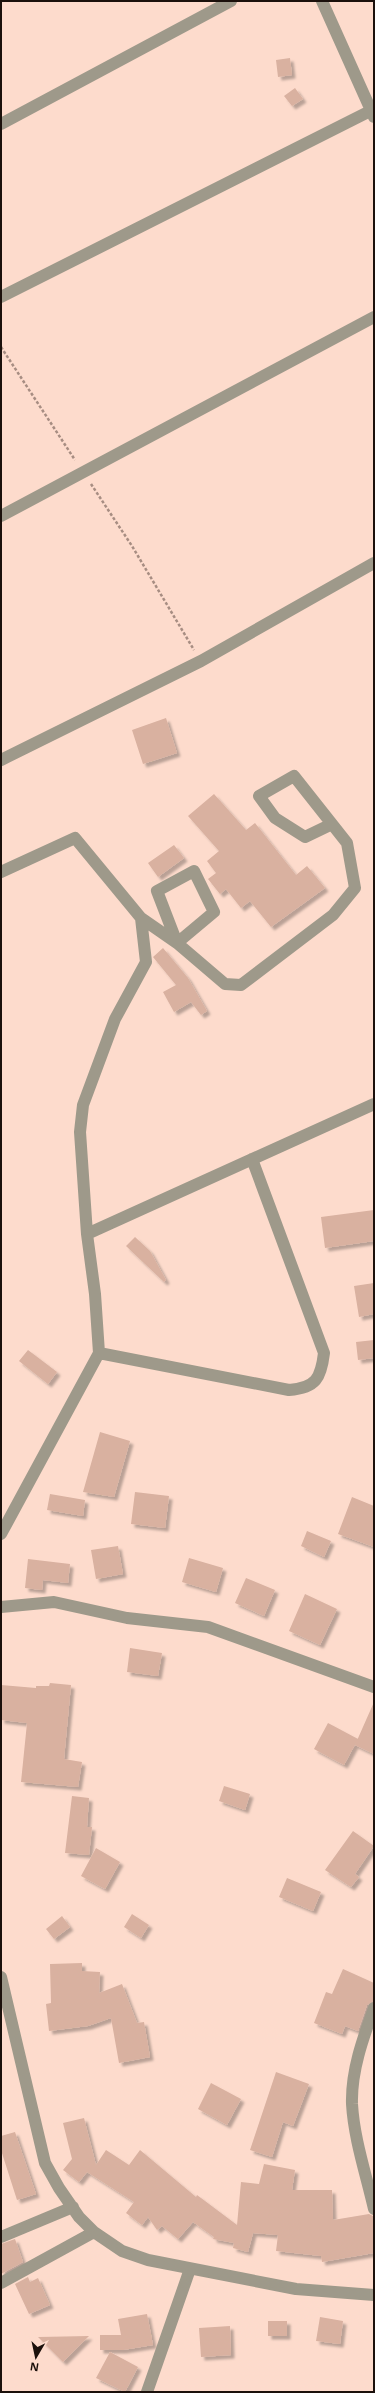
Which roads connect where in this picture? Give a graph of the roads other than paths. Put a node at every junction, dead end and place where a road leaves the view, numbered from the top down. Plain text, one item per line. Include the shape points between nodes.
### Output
1 (231, 1) edge
2 (322, 1) edge
3 (373, 113) edge
4 (1, 124) edge
5 (1, 297) edge
6 (374, 317) edge
7 (1, 516) edge
8 (374, 563) edge
9 (1, 760) edge
10 (332, 824) junction
11 (1, 872) edge
12 (141, 918) junction
13 (177, 943) junction
14 (374, 1104) edge
15 (252, 1159) junction
16 (87, 1234) junction
17 (99, 1353) junction
18 (1, 1534) edge
19 (1, 1607) edge
20 (374, 1687) edge
21 (1, 1977) edge
22 (374, 2008) edge
23 (73, 2206) junction
24 (374, 2209) edge
25 (94, 2232) junction
26 (1, 2237) edge
27 (190, 2269) junction
28 (1, 2282) edge
29 (374, 2295) edge
30 (147, 2392) edge

1 - 4 street
2 - 3 street
3 - 5 street
6 - 7 street
8 - 9 street via 201,661
10 - 10 street via 294,776 259,796 275,818 305,838
10 - 13 street via 347,843 355,888 332,915 241,985 225,984
11 - 12 street via 75,838
12 - 13 street
12 - 16 street via 146,962 115,1019 83,1104 80,1132
13 - 13 street via 214,912 194,871 157,891
14 - 15 street
15 - 16 street
15 - 17 street via 324,1353 322,1372 313,1384 289,1390
16 - 17 street
17 - 18 street
19 - 20 street via 54,1602 127,1618 208,1627
21 - 23 street via 45,2163
22 - 24 street via 357,2065 352,2102 354,2126
23 - 25 street
23 - 26 street
25 - 27 street via 122,2251 148,2260
25 - 28 street
27 - 29 street via 296,2289
27 - 30 street

